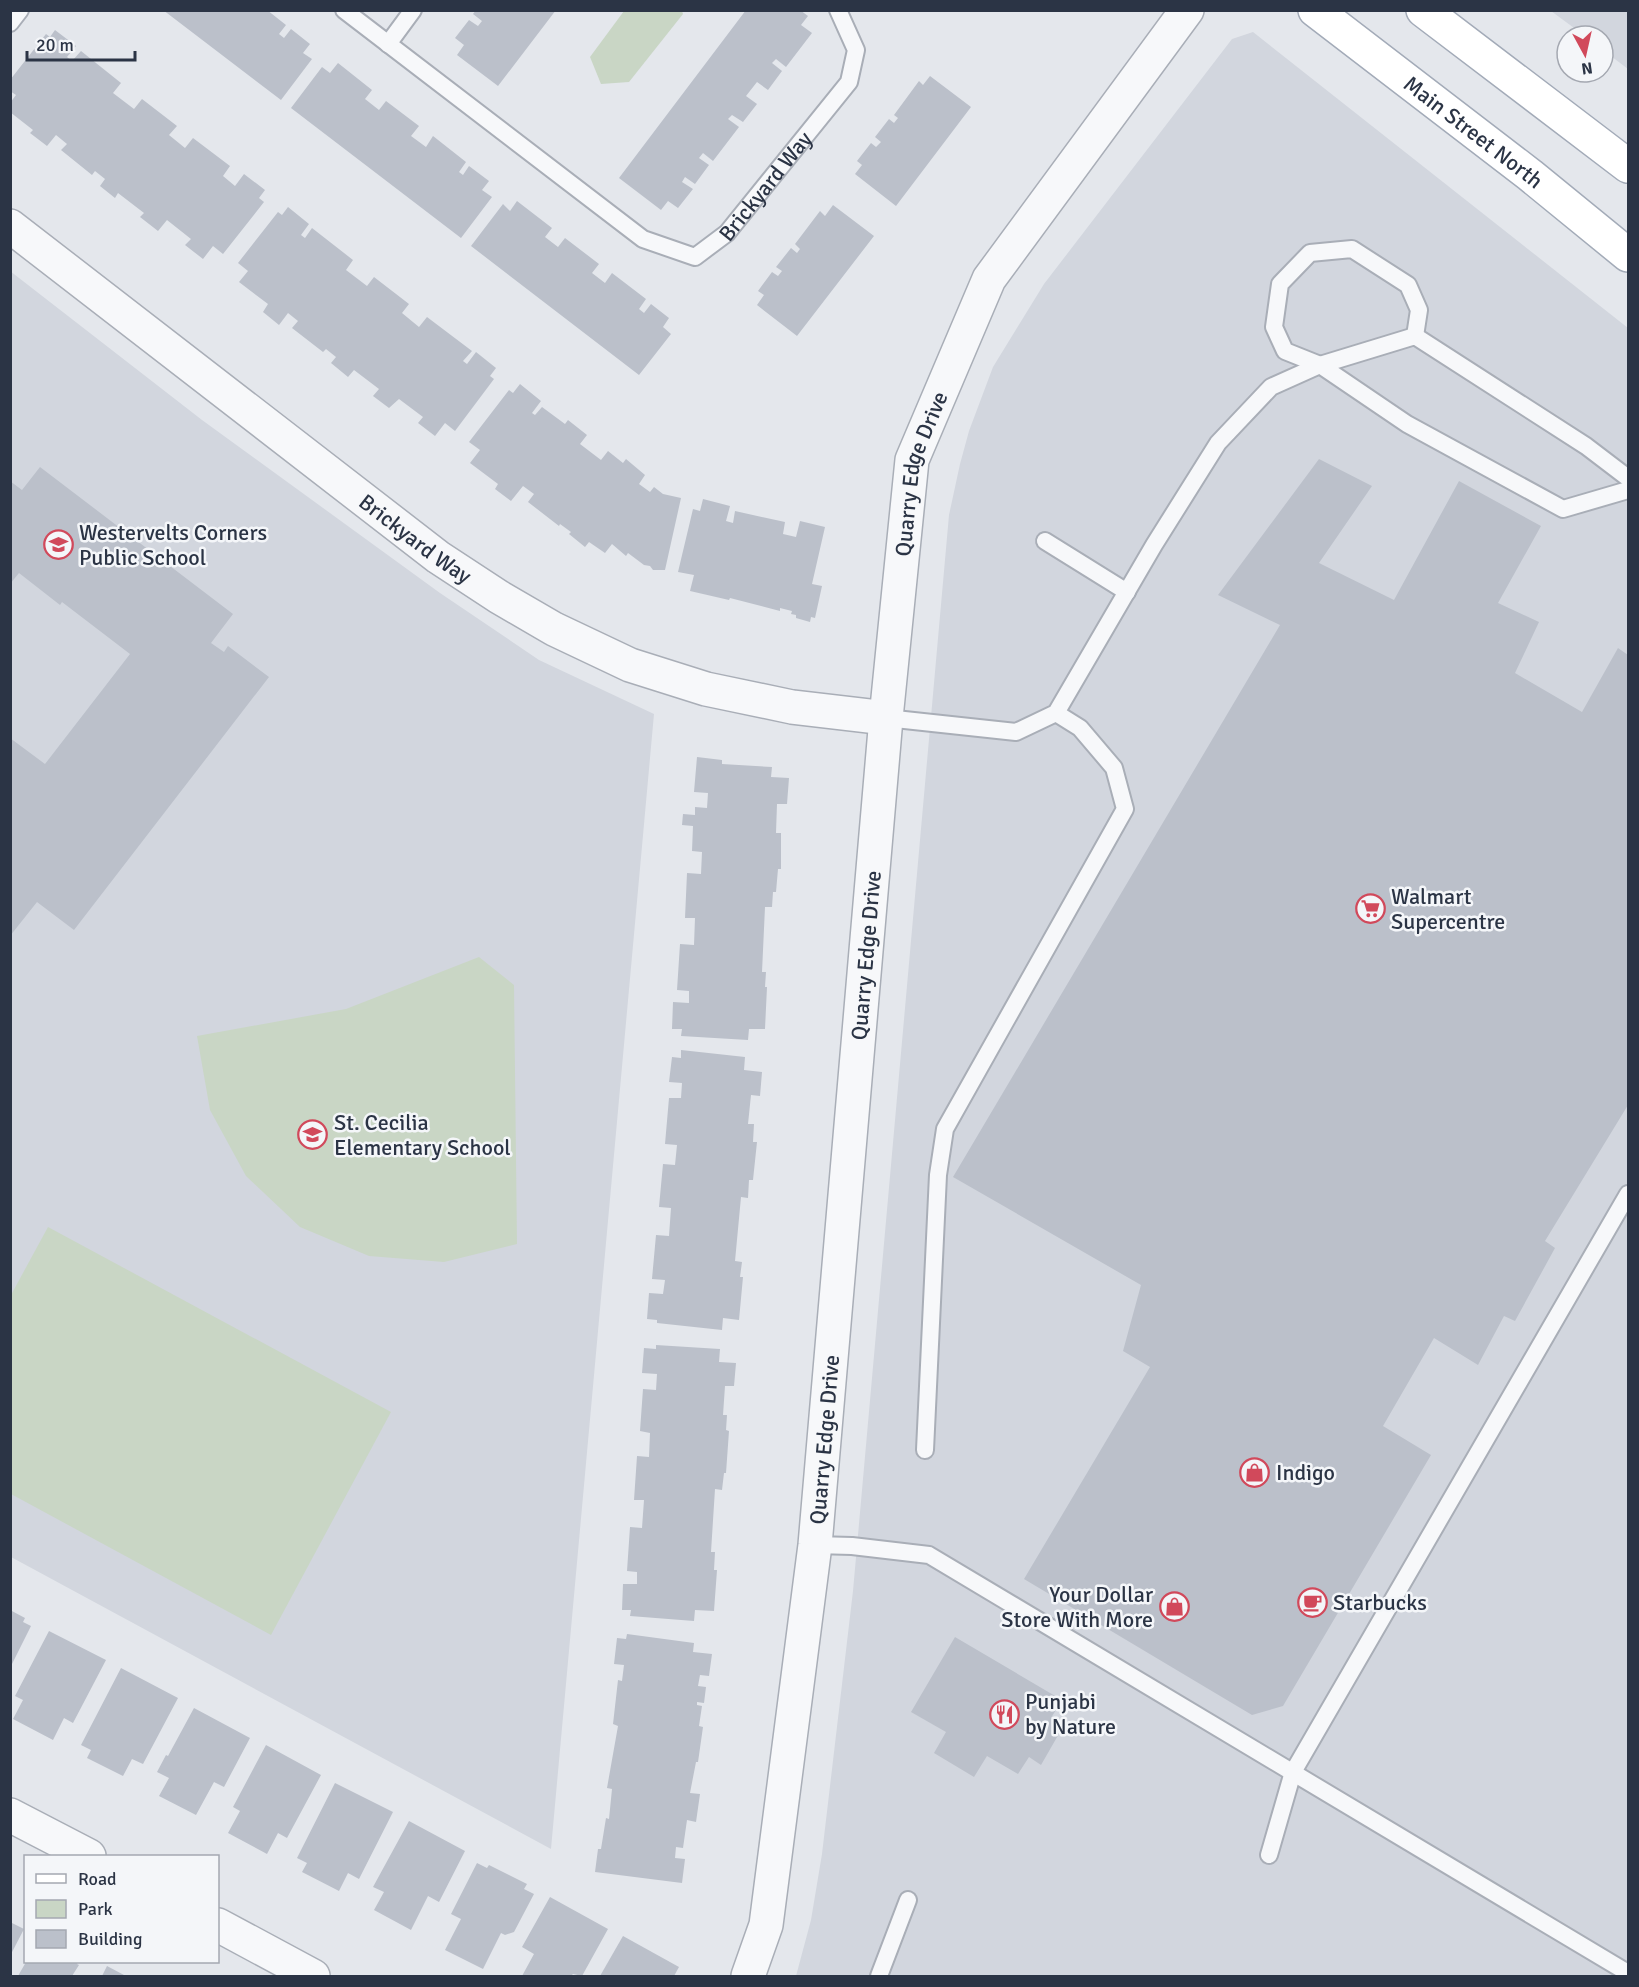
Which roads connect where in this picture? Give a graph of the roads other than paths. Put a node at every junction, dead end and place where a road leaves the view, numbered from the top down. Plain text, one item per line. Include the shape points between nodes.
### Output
1 (20, 10) edge
2 (344, 10) edge
3 (413, 10) edge
4 (838, 10) edge
5 (1187, 10) edge
6 (1315, 10) edge
7 (1423, 10) edge
8 (10, 22) edge
9 (388, 44) junction
10 (1629, 166) edge
11 (10, 226) edge
12 (1629, 255) edge
13 (1415, 336) junction
14 (1320, 365) junction
15 (1629, 478) edge
16 (1629, 490) edge
17 (1045, 541) dead end
18 (1127, 592) junction
19 (1056, 713) junction
20 (886, 718) junction
21 (1629, 1194) edge
22 (925, 1450) dead end
23 (815, 1545) junction
24 (1293, 1772) junction
25 (10, 1815) edge
26 (85, 1855) edge
27 (1269, 1855) dead end
28 (908, 1900) dead end
29 (219, 1926) edge
30 (1629, 1973) edge
31 (313, 1977) edge
32 (748, 1977) edge
33 (879, 1977) edge

1 - 8 lane
2 - 9 lane, Brickyard Way
3 - 9 lane
4 - 9 lane, Brickyard Way via 856,50 849,82 727,233 696,257 643,239
5 - 20 street, Quarry Edge Drive via 989,279 916,449
6 - 12 main road, Main Street North
7 - 10 main road
11 - 20 street, Brickyard Way via 438,557 554,629 630,665 706,689 792,707
13 - 14 lane
13 - 14 lane via 1419,310 1408,285 1352,249 1310,253 1280,284 1274,327 1285,351
13 - 15 lane
14 - 16 lane via 1407,423 1563,509
14 - 18 lane via 1271,387 1218,443
17 - 18 lane
18 - 19 lane
19 - 20 lane via 1016,732
19 - 22 lane via 1080,728 1114,768 1125,809 945,1129 938,1175
20 - 23 street, Quarry Edge Drive
21 - 24 lane
23 - 24 lane via 929,1555
23 - 32 street, Quarry Edge Drive via 766,1925
24 - 27 lane
24 - 30 lane
25 - 26 street
28 - 33 lane
29 - 31 street

